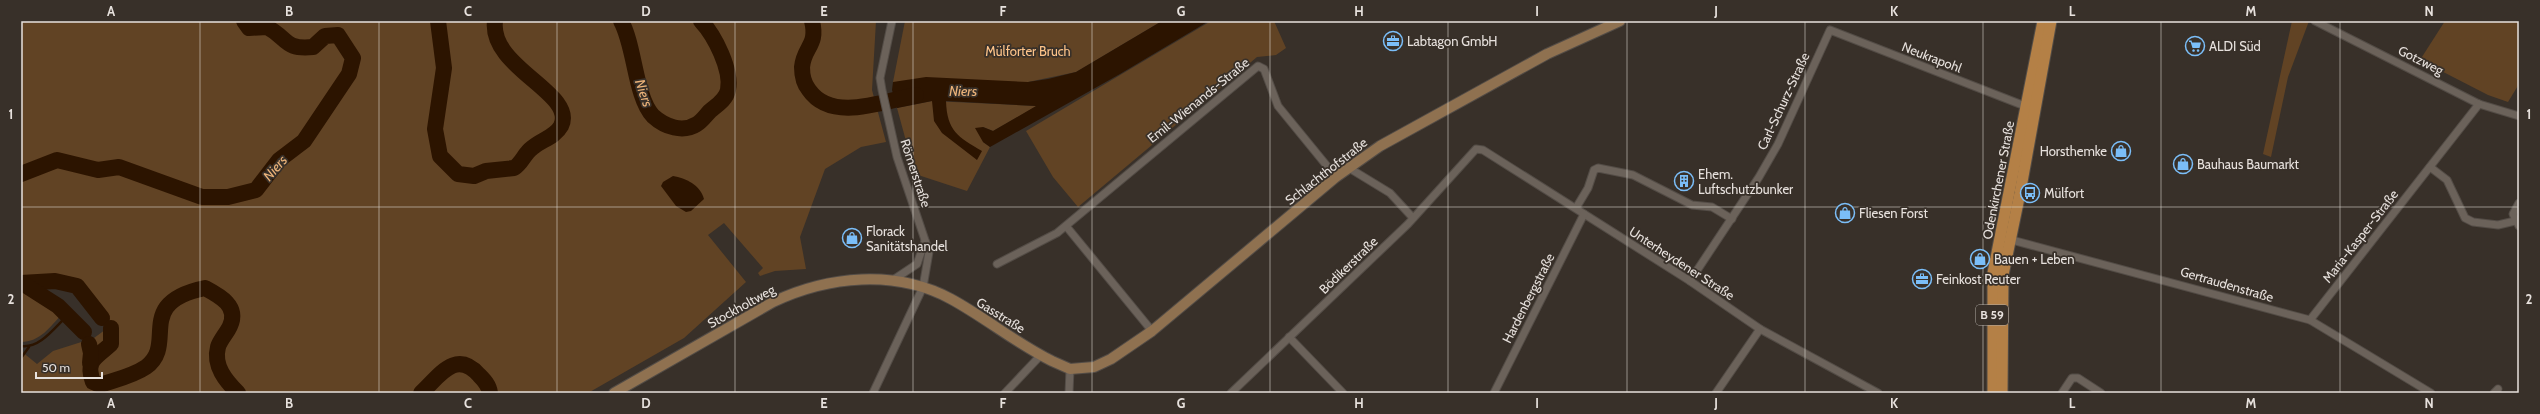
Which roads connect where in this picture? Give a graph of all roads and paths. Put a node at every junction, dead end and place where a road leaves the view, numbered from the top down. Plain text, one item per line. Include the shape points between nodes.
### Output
1 (892, 21) edge
2 (1620, 21) edge
3 (2043, 21) edge
4 (2051, 21) edge
5 (2315, 21) edge
6 (1830, 30) joint
7 (2478, 104) junction
8 (2031, 108) junction
9 (2519, 116) edge
10 (1476, 149) joint
11 (2430, 167) junction
12 (1349, 168) junction
13 (1336, 177) junction
14 (2519, 203) edge
15 (1576, 208) junction
16 (1584, 214) junction
17 (1413, 218) junction
18 (1732, 218) junction
19 (2517, 224) edge
20 (1066, 226) junction
21 (2006, 239) junction
22 (926, 241) junction
23 (997, 264) dead end
24 (893, 280) junction
25 (1690, 281) junction
26 (923, 287) junction
27 (2310, 320) junction
28 (1760, 329) junction
29 (1152, 331) junction
30 (1289, 337) junction
31 (1040, 356) junction
32 (1070, 369) junction
33 (614, 393) edge
34 (873, 393) edge
35 (1005, 393) edge
36 (1069, 393) edge
37 (1231, 393) edge
38 (1343, 393) edge
39 (1494, 393) edge
40 (1716, 393) edge
41 (1878, 393) edge
42 (1993, 393) edge
43 (2002, 393) edge
44 (2062, 393) edge
45 (2101, 393) edge
46 (2431, 393) edge

1 - 22 street, Römerstraße via 880,78 897,157
2 - 12 main road, Schlachthofstraße via 1547,54 1380,146
3 - 8 main road, Odenkirchener Straße / B 59
4 - 8 main road, Odenkirchener Straße / B 59
5 - 7 street, Gotzweg
6 - 8 street, Neukrapohl
6 - 18 street, Carl-Schurz-Straße via 1778,144
7 - 9 street, Gotzweg
7 - 11 street, Maria-Kasper-Straße
8 - 21 main road, Odenkirchener Straße / B 59
10 - 15 street, Unterheydener Straße via 1483,150
10 - 17 street, Bödikerstraße
11 - 19 street via 2447,180 2465,218 2473,222 2498,225
11 - 27 street, Maria-Kasper-Straße
12 - 13 main road, Schlachthofstraße
12 - 17 street via 1390,193
13 - 20 street, Emil-Wienands-Straße via 1278,106 1264,69 1258,66
13 - 29 main road, Schlachthofstraße
14 - 19 street via 2514,210
15 - 16 street, Unterheydener Straße
15 - 18 street via 1588,188 1594,170 1598,168 1633,175 1692,205 1712,207
16 - 25 street, Unterheydener Straße
16 - 39 street, Hardenbergstraße
17 - 30 street, Bödikerstraße
18 - 25 street, Carl-Schurz-Straße
20 - 23 street, Emil-Wienands-Straße
20 - 29 street
21 - 27 street, Gertraudenstraße
21 - 42 main road, Odenkirchener Straße / B 59 via 1993,273
21 - 43 main road, Odenkirchener Straße / B 59 via 2001,298
22 - 24 street via 917,264
22 - 26 street, Römerstraße via 929,252
24 - 26 main road, Gasstraße
24 - 33 main road, Stockholtweg via 827,282 799,290 773,302
25 - 28 street, Unterheydener Straße
26 - 31 main road, Gasstraße via 950,299
26 - 34 street, Römerstraße
27 - 46 street, Gertraudenstraße
28 - 40 street
28 - 41 street, Unterheydener Straße
29 - 32 main road, Schlachthofstraße via 1094,367
30 - 37 street, Bödikerstraße
30 - 38 street
31 - 32 main road, Gasstraße
31 - 35 street
32 - 36 street
44 - 45 street via 2072,378 2078,378

